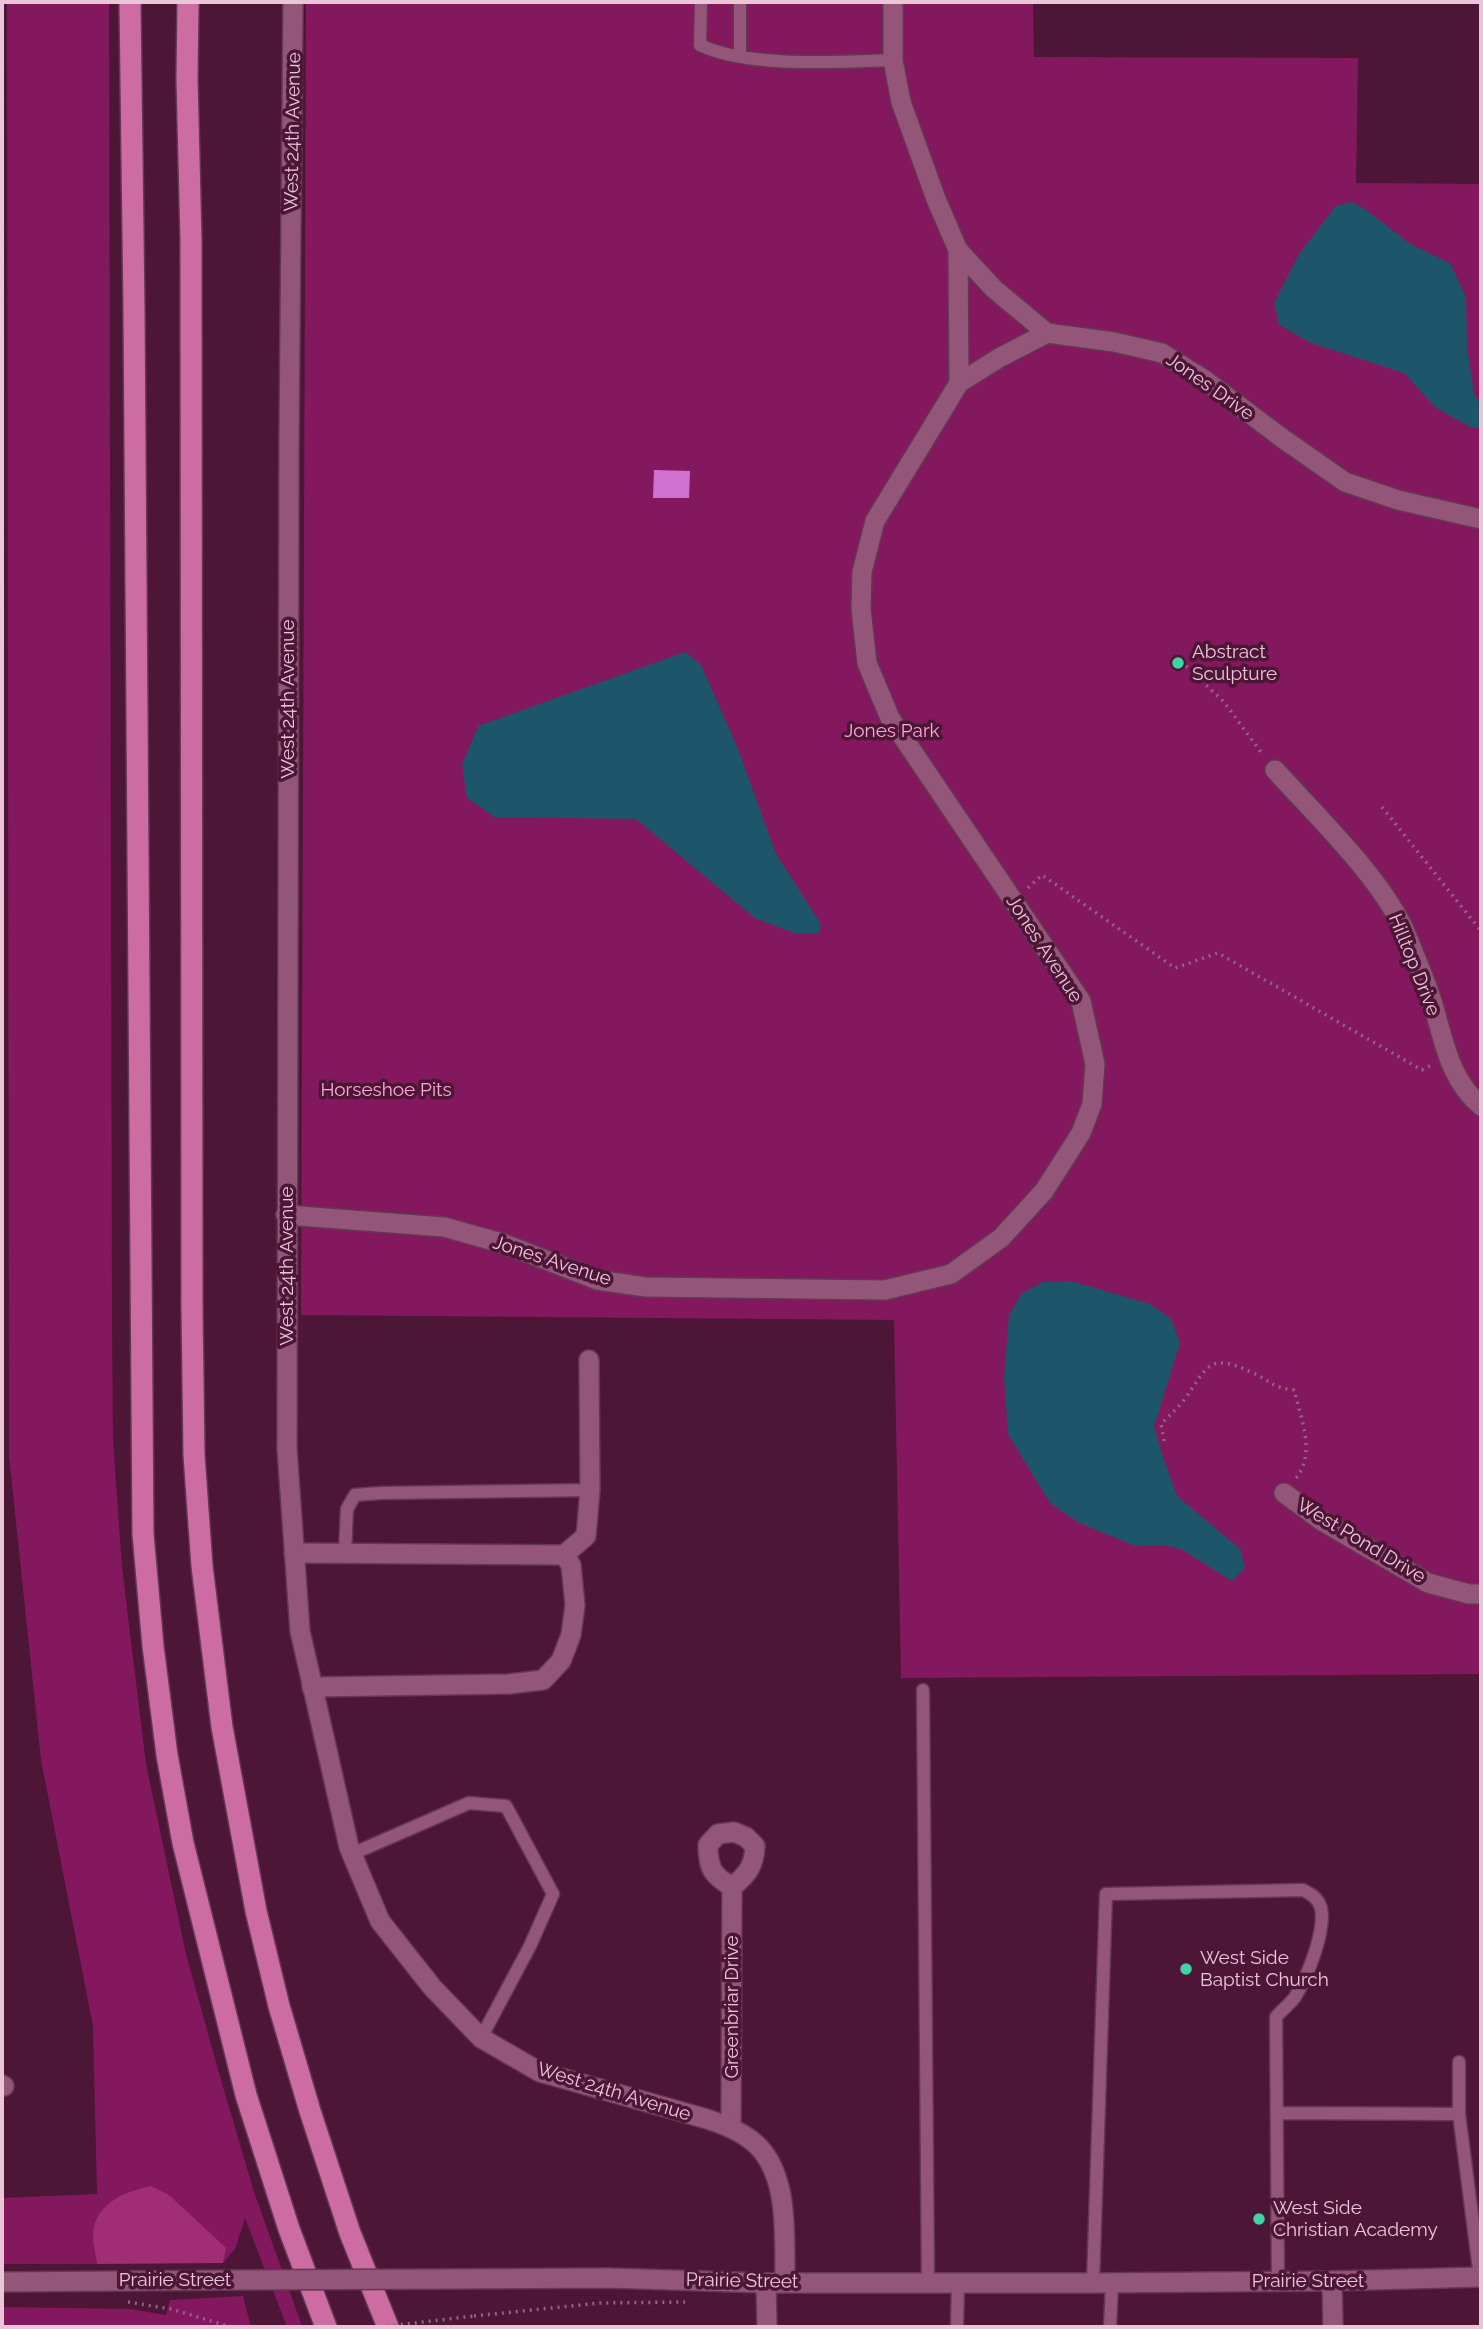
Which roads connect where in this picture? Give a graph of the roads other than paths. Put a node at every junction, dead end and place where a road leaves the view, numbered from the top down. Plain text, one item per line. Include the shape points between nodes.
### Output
1 (130, 2) edge
2 (188, 2) edge
3 (293, 2) edge
4 (701, 2) edge
5 (740, 2) edge
6 (893, 2) edge
7 (740, 56) junction
8 (893, 60) junction
9 (958, 250) junction
10 (1047, 333) junction
11 (959, 383) junction
12 (1481, 519) edge
13 (1275, 770) road end
14 (1481, 1106) edge
15 (286, 1215) junction
16 (589, 1360) dead end
17 (590, 1490) junction
18 (1284, 1493) road end
19 (294, 1553) junction
20 (345, 1553) junction
21 (564, 1555) junction
22 (1481, 1594) edge
23 (312, 1687) junction
24 (923, 1690) dead end
25 (352, 1854) junction
26 (732, 1887) dead end
27 (481, 2038) junction
28 (1459, 2062) dead end
29 (1277, 2113) junction
30 (1459, 2114) junction
31 (731, 2127) junction
32 (1481, 2277) edge
33 (1278, 2280) junction
34 (1332, 2281) junction
35 (2, 2282) edge
36 (775, 2283) junction
37 (928, 2283) junction
38 (958, 2283) junction
39 (1103, 2283) junction
40 (326, 2327) edge
41 (388, 2327) edge
42 (767, 2327) edge
43 (957, 2327) edge
44 (1111, 2327) edge
45 (1333, 2327) edge

1 - 40 highway via 144,1546 167,1755 183,1843 246,2095
2 - 41 highway via 192,1307 194,1455 202,1566 222,1727 272,1979 350,2233
3 - 15 street, West 24th Avenue
4 - 7 lane via 700,45
5 - 7 lane
6 - 8 street
7 - 8 lane via 778,61
8 - 9 street via 901,102
9 - 10 street via 994,289
9 - 11 street
10 - 11 street
10 - 12 street, Jones Drive via 1162,353 1345,482
11 - 15 street, Jones Avenue via 874,522 862,572 861,609 867,663 890,718 1080,1001 1095,1064 1092,1104 1080,1133 1044,1191 1002,1238 951,1274 885,1290 646,1287 597,1280 505,1244 444,1227
13 - 14 street, Hilltop Drive via 1378,886 1402,926 1429,993 1447,1056 1469,1095
15 - 19 street, West 24th Avenue via 287,1449
16 - 17 street
17 - 20 lane via 355,1496 348,1509
17 - 21 street via 586,1536
18 - 22 street, West Pond Drive via 1322,1521 1428,1583
19 - 20 street
19 - 23 street, West 24th Avenue via 300,1631
20 - 21 street
21 - 23 street via 571,1564 575,1605 571,1634 561,1661 542,1680
23 - 25 street, West 24th Avenue
24 - 37 lane
25 - 27 street, West 24th Avenue via 380,1921 432,1987
25 - 27 lane via 469,1803 506,1806 553,1894
26 - 31 street, Greenbriar Drive
27 - 31 street, West 24th Avenue via 540,2072
28 - 30 lane
29 - 30 lane
29 - 33 lane
29 - 39 lane via 1276,2017 1294,1998 1310,1969 1321,1926 1321,1908 1314,1895 1303,1890 1106,1894
30 - 32 lane
31 - 36 street, West 24th Avenue via 754,2141 772,2166 783,2202
32 - 34 street, Prairie Street
33 - 34 street, Prairie Street
33 - 39 street, Prairie Street
34 - 45 street
35 - 36 street, Prairie Street, bridge via 609,2278
36 - 37 street, Prairie Street
36 - 42 street, West 24th Avenue
37 - 38 street, Prairie Street
38 - 39 street, Prairie Street
38 - 43 lane
39 - 44 lane

